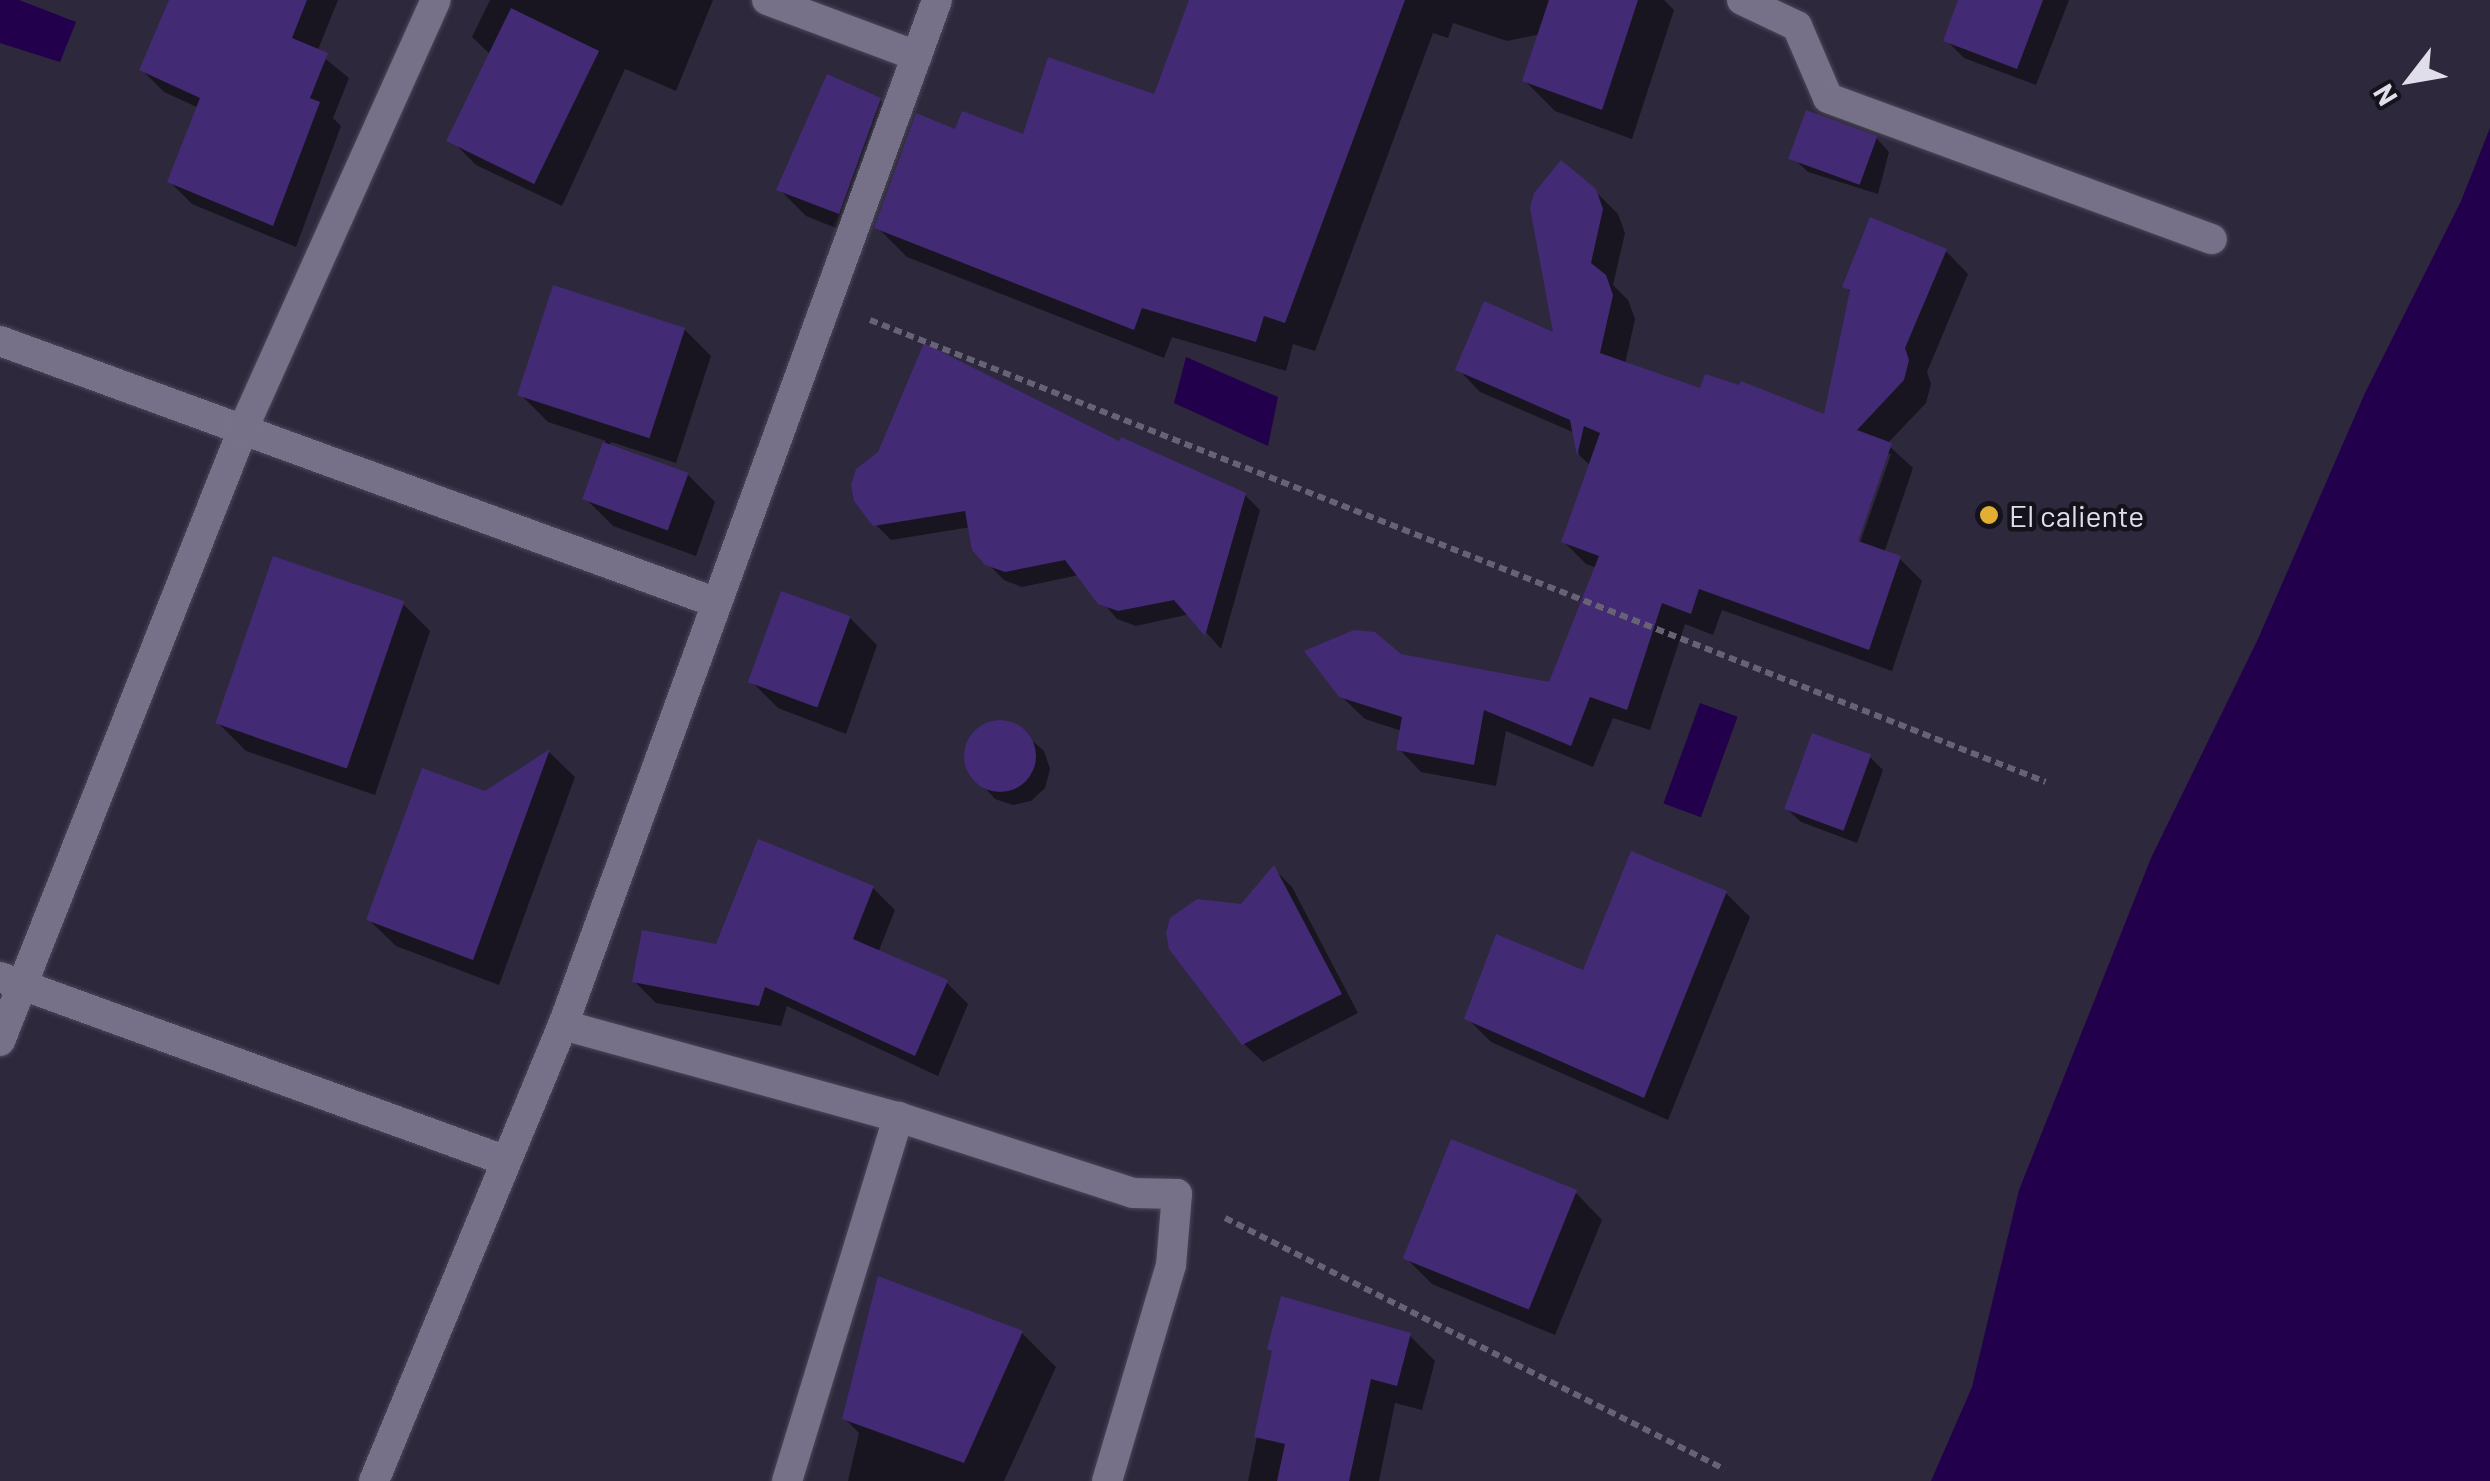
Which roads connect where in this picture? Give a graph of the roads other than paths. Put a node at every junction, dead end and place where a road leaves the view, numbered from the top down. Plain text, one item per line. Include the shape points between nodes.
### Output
1 (436, 0) edge
2 (767, 0) edge
3 (937, 0) edge
4 (1742, 0) edge
5 (917, 56) junction
6 (2212, 240) dead end
7 (0, 341) edge
8 (243, 429) junction
9 (717, 603) junction
10 (11, 982) edge
11 (563, 1024) junction
12 (0, 1041) edge
13 (898, 1117) junction
14 (504, 1160) junction
15 (374, 1481) edge
16 (787, 1481) edge
17 (1106, 1481) edge

1 - 8 street
2 - 5 street
3 - 5 street
4 - 6 street via 1798,26 1828,98
5 - 9 street
7 - 8 street
8 - 9 street
8 - 10 street
9 - 11 street
10 - 12 street
10 - 14 street
11 - 13 street
11 - 14 street
13 - 16 street
13 - 17 street via 1134,1193 1177,1194 1171,1265
14 - 15 street

